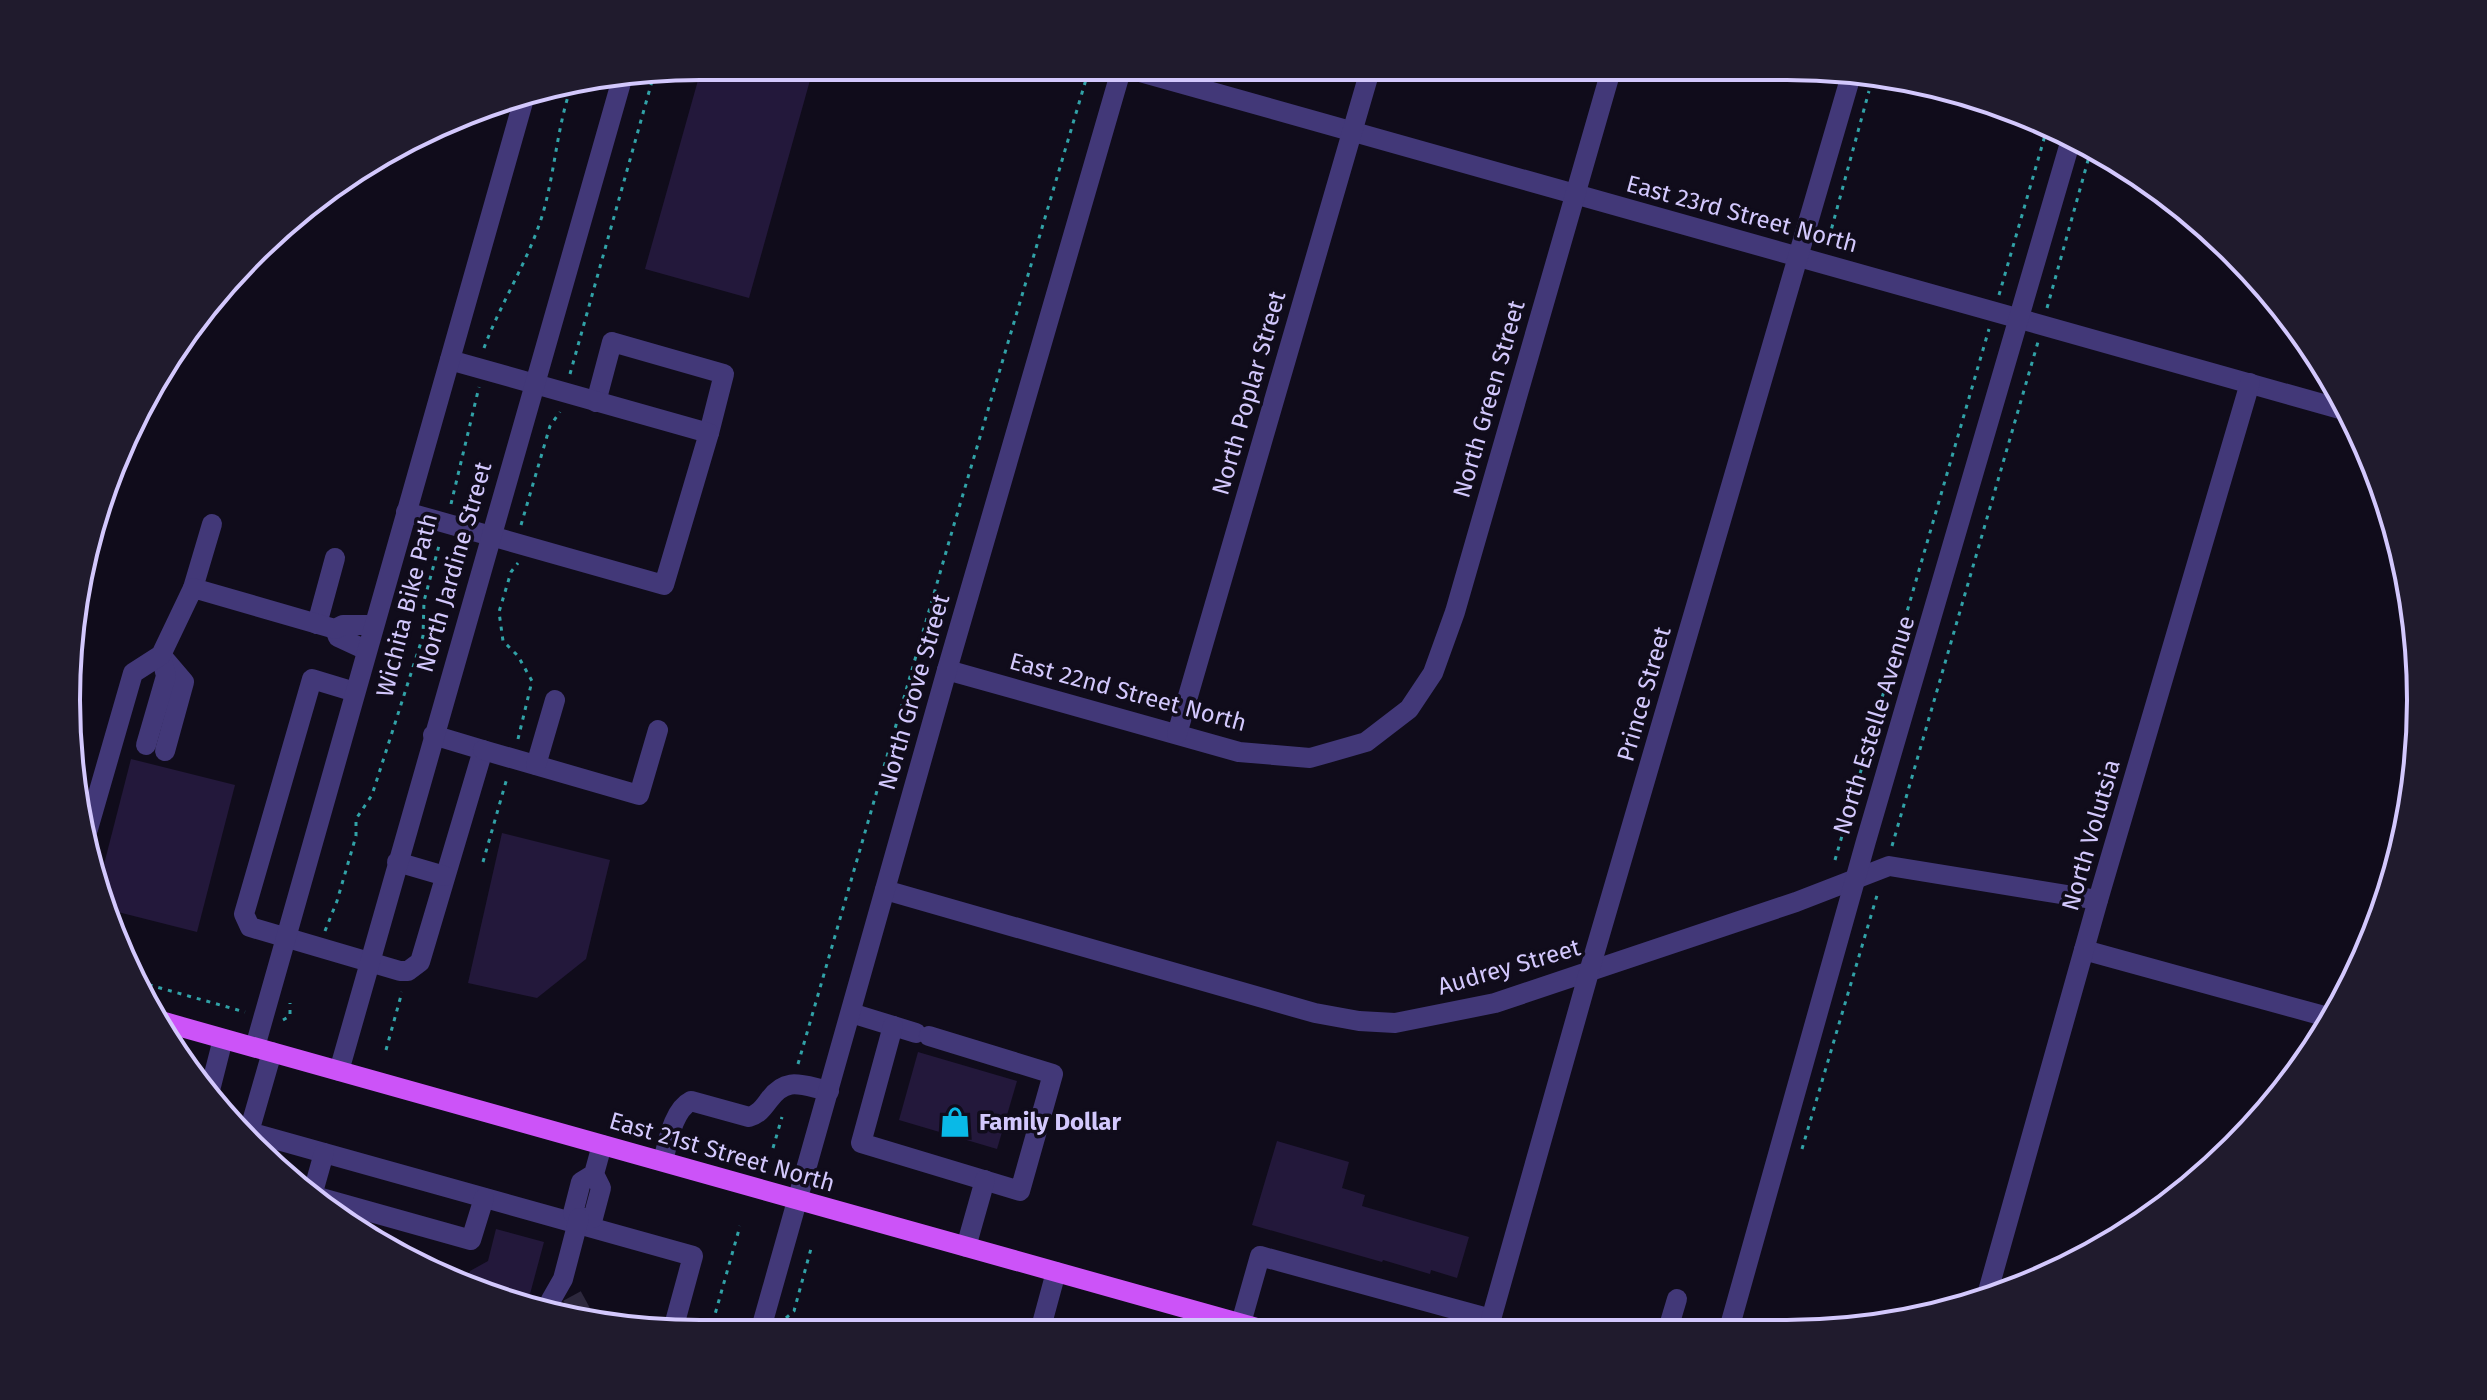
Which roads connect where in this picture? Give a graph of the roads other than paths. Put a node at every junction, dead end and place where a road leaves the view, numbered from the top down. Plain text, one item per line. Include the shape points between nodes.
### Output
1 (1117, 80) edge
2 (1166, 80) edge
3 (1367, 80) edge
4 (1608, 80) edge
5 (1849, 83) edge
6 (620, 85) edge
7 (522, 107) edge
8 (1352, 133) junction
9 (2069, 148) edge
10 (1575, 195) junction
11 (1798, 256) junction
12 (2019, 318) junction
13 (450, 360) junction
14 (2250, 383) junction
15 (534, 384) junction
16 (596, 402) junction
17 (2333, 407) edge
18 (709, 433) junction
19 (406, 512) junction
20 (212, 524) dead end
21 (490, 536) junction
22 (335, 558) dead end
23 (193, 588) junction
24 (373, 625) junction
25 (326, 626) junction
26 (366, 650) junction
27 (161, 655) junction
28 (947, 670) junction
29 (355, 692) junction
30 (555, 700) dead end
31 (1385, 728) joint
32 (658, 730) dead end
33 (1177, 734) junction
34 (433, 735) junction
35 (155, 748) dead end
36 (483, 750) junction
37 (536, 765) junction
38 (91, 817) edge
39 (397, 862) junction
40 (445, 876) junction
41 (1856, 878) junction
42 (885, 890) junction
43 (2098, 900) junction
44 (285, 938) junction
45 (2084, 950) junction
46 (369, 962) junction
47 (1589, 972) junction
48 (851, 1013) junction
49 (2321, 1015) edge
50 (172, 1024) edge
51 (893, 1026) junction
52 (223, 1039) junction
53 (263, 1050) junction
54 (339, 1071) junction
55 (212, 1082) edge
56 (829, 1091) junction
57 (250, 1126) edge
58 (259, 1135) edge
59 (602, 1145) junction
60 (324, 1153) junction
61 (663, 1161) junction
62 (985, 1180) junction
63 (315, 1185) edge
64 (484, 1198) junction
65 (798, 1200) junction
66 (338, 1203) edge
67 (578, 1221) junction
68 (966, 1247) junction
69 (1056, 1272) junction
70 (1990, 1286) edge
71 (1677, 1299) dead end
72 (551, 1301) edge
73 (676, 1319) edge
74 (763, 1320) edge
75 (1043, 1320) edge
76 (1217, 1320) edge
77 (1232, 1320) edge
78 (1476, 1320) edge
79 (1490, 1320) edge
80 (1671, 1320) edge
81 (1732, 1320) edge

1 - 28 street, North Grove Street
2 - 8 street, East 23rd Street North
3 - 8 street, North Poplar Street
4 - 10 street, North Green Street
5 - 11 street, Prince Street
6 - 15 street, North Jardine Street
7 - 13 street
8 - 10 street, East 23rd Street North
8 - 33 street, North Poplar Street
9 - 12 street, North Estelle Avenue
10 - 11 street, East 23rd Street North
10 - 31 street, North Green Street via 1455,612 1433,673 1409,709
11 - 12 street, East 23rd Street North
11 - 47 street, Prince Street
12 - 14 street, East 23rd Street North
12 - 41 street, North Estelle Avenue
13 - 15 street
13 - 19 street
14 - 17 street, East 23rd Street North
14 - 43 street, North Volutsia
15 - 16 street
15 - 21 street, North Jardine Street
16 - 18 street
16 - 18 street via 612,342 724,374
18 - 21 street via 664,585
19 - 21 street
19 - 24 street
20 - 23 street
21 - 34 street, North Jardine Street
22 - 25 street
23 - 25 street
23 - 27 street
24 - 25 street
24 - 26 street
25 - 26 street
26 - 29 street
27 - 35 street via 166,676
27 - 38 street via 133,673
28 - 33 street, East 22nd Street North
28 - 42 street, North Grove Street
29 - 44 street
29 - 44 street via 312,679 244,914 250,927
30 - 37 street
31 - 33 street, East 22nd Street North via 1366,742 1310,758 1239,752
32 - 37 street via 639,795
34 - 36 street
34 - 39 street, North Jardine Street
36 - 37 street
36 - 40 street
39 - 40 street
39 - 46 street, North Jardine Street
40 - 46 street via 420,962 408,971
41 - 43 street, Audrey Street via 1885,867
41 - 47 street, Audrey Street
41 - 81 street, North Estelle Avenue
42 - 47 street, Audrey Street via 1237,992 1359,1021 1395,1023 1495,1003
42 - 48 street, North Grove Street
43 - 45 street, North Volutsia
44 - 46 street
44 - 53 street via 263,1017
45 - 49 street
45 - 70 street, North Volutsia
46 - 54 street, North Jardine Street
47 - 79 street, Prince Street
48 - 51 street
48 - 56 street, North Grove Street
50 - 52 main road, East 21st Street North
51 - 62 street via 861,1143
51 - 62 street via 1053,1074 1020,1191
52 - 53 main road, East 21st Street North
52 - 55 street
53 - 54 main road, East 21st Street North
53 - 57 street
54 - 59 main road, East 21st Street North
56 - 61 street via 792,1083 778,1088 758,1114 749,1117 691,1101 684,1104
56 - 65 street, North Grove Street
58 - 60 street
59 - 61 main road, East 21st Street North
59 - 67 street via 594,1174 581,1182 573,1213
60 - 63 street
60 - 64 street
61 - 65 main road, East 21st Street North
62 - 68 street
64 - 66 street via 471,1240
64 - 67 street
65 - 68 main road, East 21st Street North
65 - 74 street, North Grove Street
67 - 72 street via 568,1287
67 - 73 street via 693,1256
68 - 69 main road, East 21st Street North
69 - 75 street
69 - 76 main road, East 21st Street North
71 - 80 street
77 - 78 street via 1260,1256

